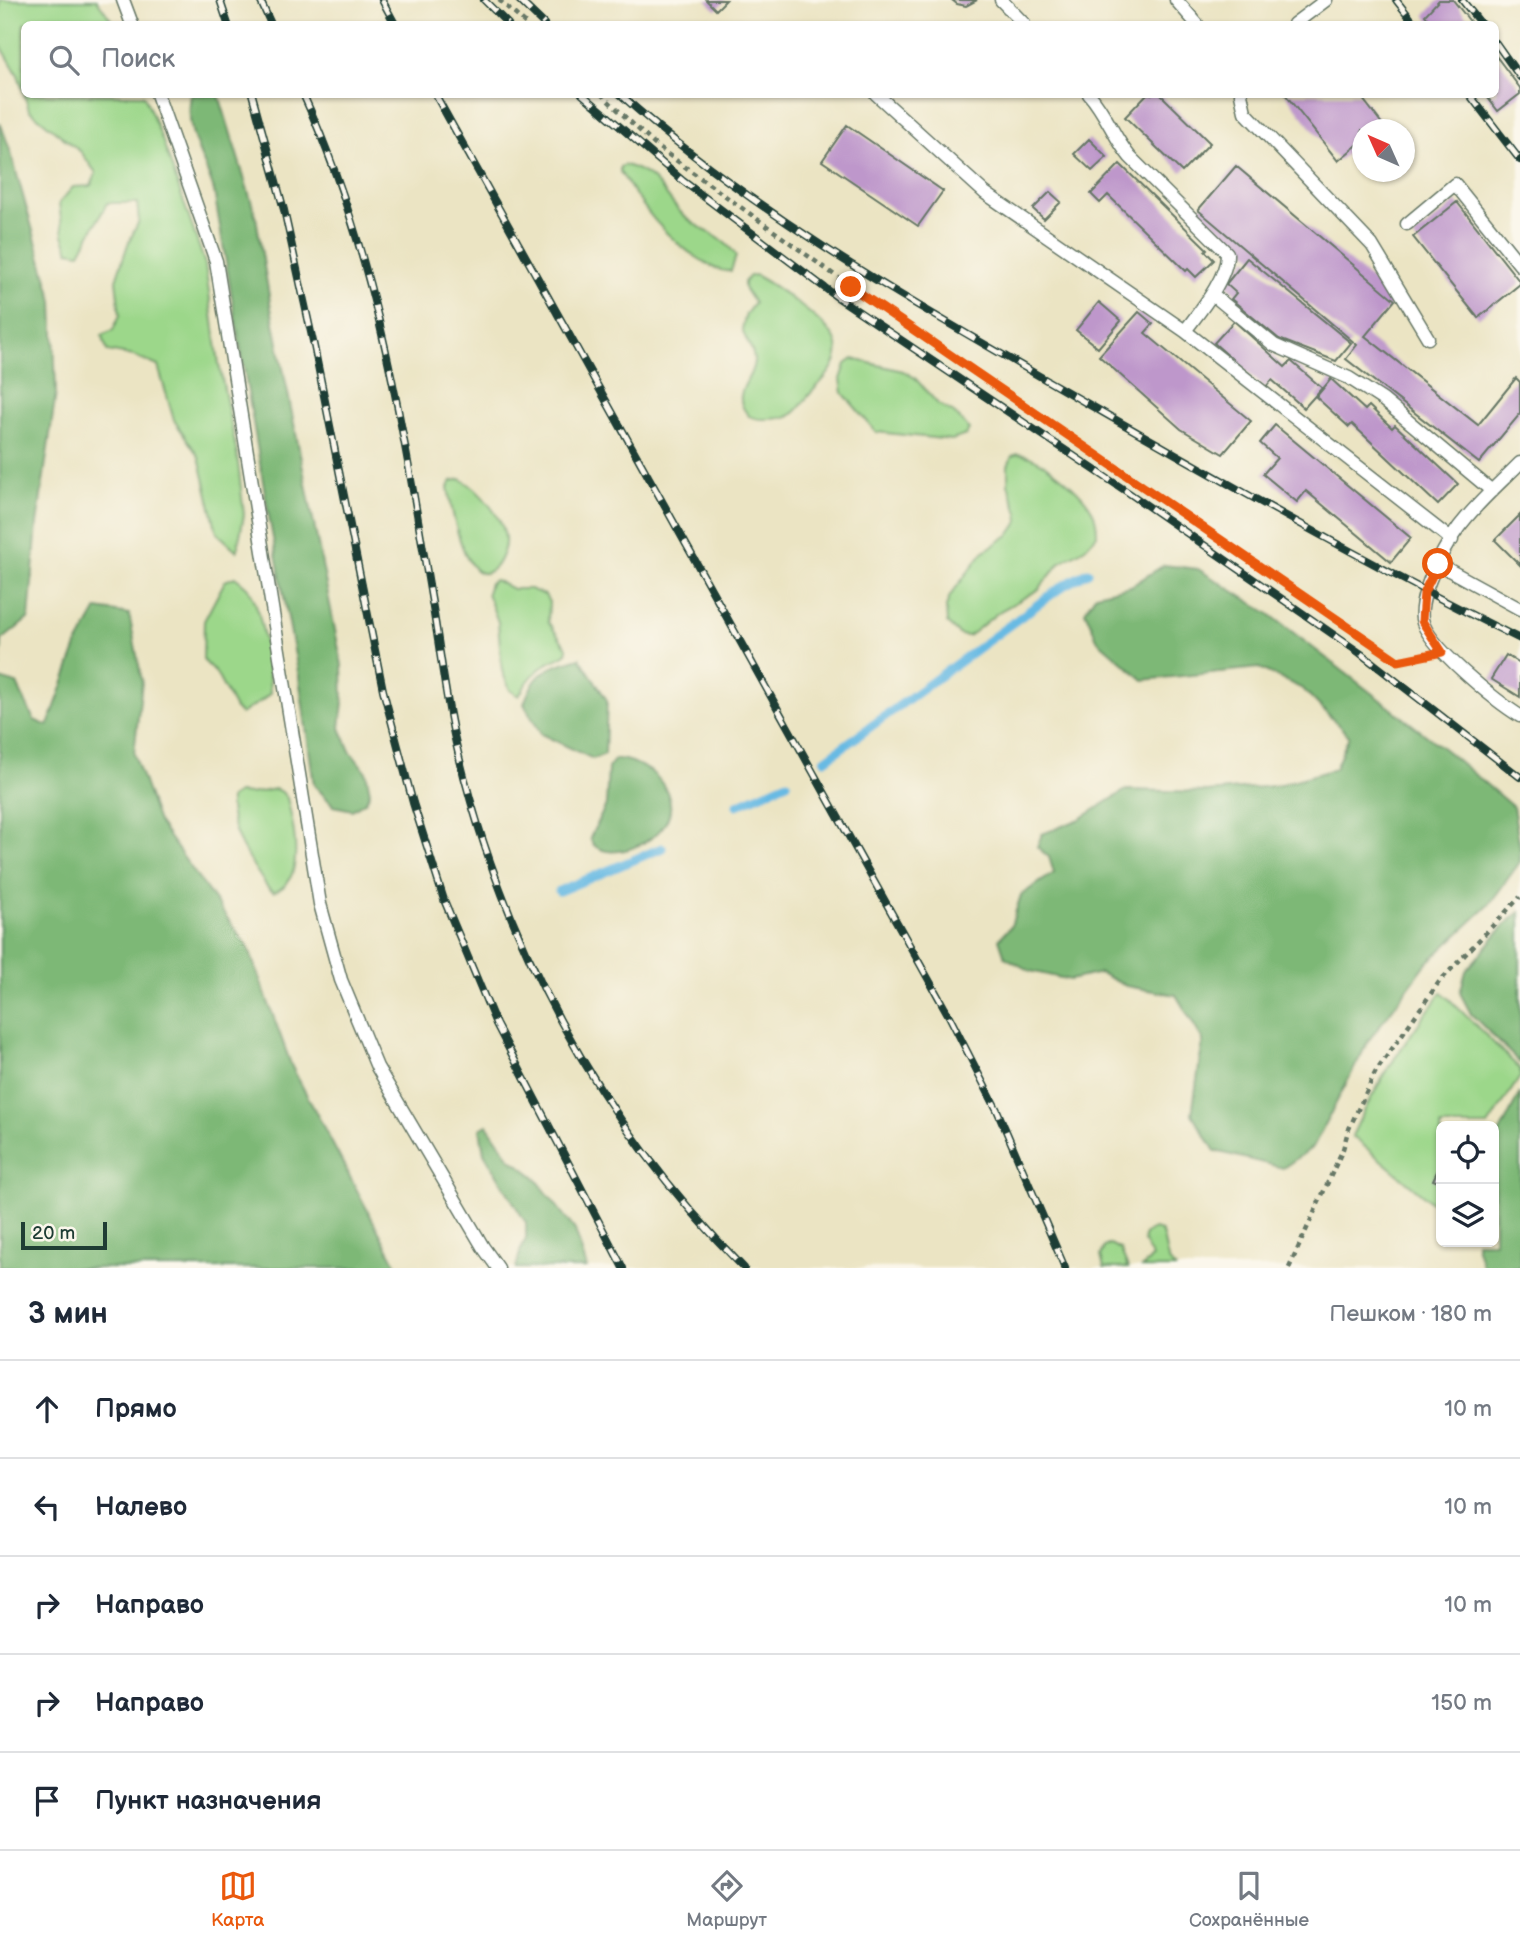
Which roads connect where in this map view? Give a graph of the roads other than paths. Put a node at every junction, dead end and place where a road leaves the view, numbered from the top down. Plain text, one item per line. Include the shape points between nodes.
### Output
1 (123, 0) edge
2 (1001, 0) edge
3 (1176, 0) edge
4 (1326, 0) edge
5 (131, 21) edge
6 (1021, 21) edge
7 (1194, 21) edge
8 (1298, 21) edge
9 (158, 98) edge
10 (880, 98) edge
11 (1092, 98) edge
12 (1242, 98) edge
13 (1407, 225) dead end
14 (1520, 265) edge
15 (1212, 294) junction
16 (1185, 331) junction
17 (1428, 338) dead end
18 (1520, 463) edge
19 (1492, 491) junction
20 (1452, 540) junction
21 (1438, 564) junction
22 (1520, 608) edge
23 (1520, 716) edge
24 (498, 1268) edge

1 - 5 lane
2 - 6 lane
3 - 7 lane
4 - 8 lane
9 - 24 lane via 216,261 320,904 338,967 377,1067
10 - 16 lane via 985,193
11 - 15 lane via 1130,157 1227,253
12 - 17 lane via 1245,112 1371,244
13 - 14 lane via 1455,184
15 - 16 lane
15 - 19 lane via 1273,345 1349,378 1383,400
16 - 20 lane
18 - 19 lane
19 - 20 lane
20 - 21 lane
21 - 22 lane
21 - 23 lane via 1424,592 1422,621 1442,652

